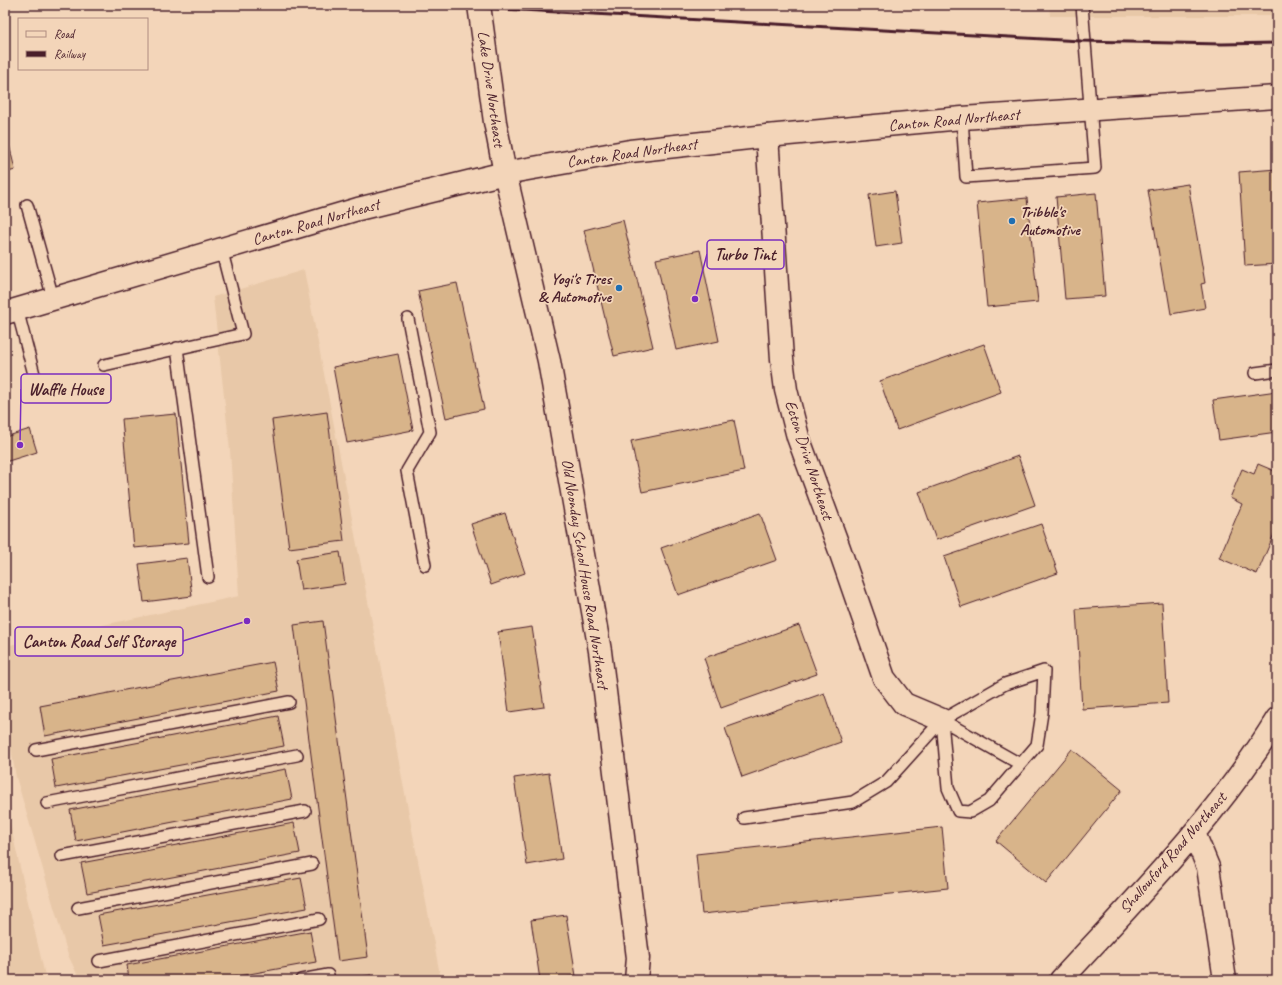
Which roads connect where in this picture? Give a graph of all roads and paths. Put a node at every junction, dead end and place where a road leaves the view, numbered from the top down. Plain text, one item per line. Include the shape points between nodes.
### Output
1 (479, 5) edge
2 (1082, 5) edge
3 (1277, 97) edge
4 (1091, 110) junction
5 (962, 118) junction
6 (767, 136) junction
7 (504, 173) junction
8 (27, 205) dead end
9 (221, 248) junction
10 (53, 298) junction
11 (11, 311) edge
12 (408, 318) dead end
13 (177, 348) junction
14 (104, 365) dead end
15 (1277, 370) edge
16 (1255, 373) dead end
17 (36, 382) dead end
18 (425, 565) dead end
19 (208, 577) dead end
20 (289, 702) dead end
21 (1277, 719) edge
22 (942, 720) junction
23 (36, 750) dead end
24 (296, 755) dead end
25 (1020, 764) junction
26 (47, 803) dead end
27 (305, 811) dead end
28 (744, 818) dead end
29 (1194, 833) junction
30 (62, 856) dead end
31 (312, 864) dead end
32 (78, 908) dead end
33 (319, 919) dead end
34 (99, 961) dead end
35 (328, 975) dead end
36 (301, 980) edge
37 (636, 980) edge
38 (1061, 980) edge
39 (1225, 980) edge

1 - 7 street, Lake Drive Northeast
2 - 4 lane
3 - 4 street, Canton Road Northeast
4 - 5 street, Canton Road Northeast
4 - 5 lane via 1095,168 973,177 966,177
5 - 6 street, Canton Road Northeast
6 - 7 street, Canton Road Northeast via 630,151
6 - 22 street, Ecton Drive Northeast via 782,359 786,390 798,437 884,678 904,704
7 - 9 street, Canton Road Northeast via 358,209
7 - 37 street, Old Noonday School House Road Northeast via 549,361 600,651 638,958
8 - 10 lane
9 - 10 street, Canton Road Northeast
9 - 13 lane via 243,334
10 - 11 street, Canton Road Northeast
11 - 17 lane
12 - 18 lane via 430,432 407,471
13 - 14 lane
13 - 19 lane
15 - 16 lane
20 - 23 lane
21 - 29 street, Shallowford Road Northeast via 1258,751
22 - 25 lane
22 - 25 lane via 948,788 958,811 970,812 989,801
22 - 25 lane via 1005,684 1044,671 1037,745
22 - 28 lane via 886,782 853,802
24 - 26 lane
27 - 30 lane
29 - 38 street, Shallowford Road Northeast
29 - 39 street via 1208,867
31 - 32 lane
33 - 34 lane
35 - 36 lane

